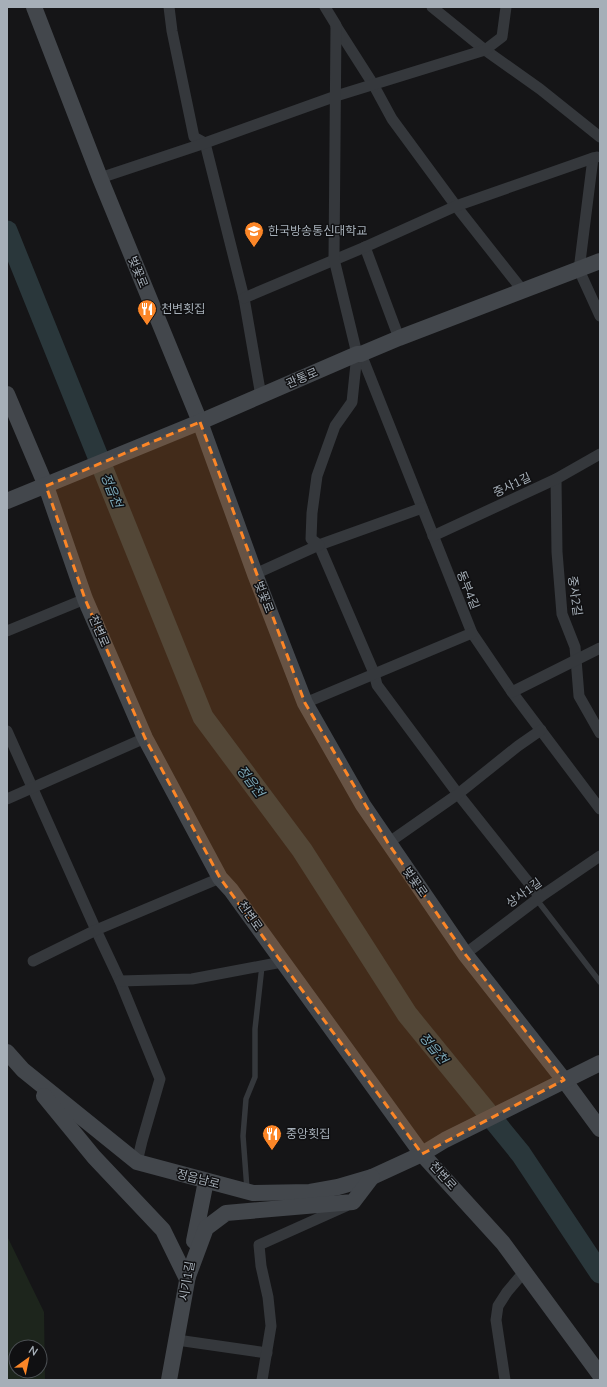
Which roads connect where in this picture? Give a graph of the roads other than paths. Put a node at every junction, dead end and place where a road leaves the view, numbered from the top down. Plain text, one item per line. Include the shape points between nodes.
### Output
1 (34, 7) edge
2 (169, 7) edge
3 (325, 7) edge
4 (432, 7) edge
5 (506, 7) edge
6 (336, 25) junction
7 (485, 50) junction
8 (373, 84) junction
9 (336, 96) junction
10 (600, 137) edge
11 (205, 143) junction
12 (596, 157) edge
13 (100, 178) junction
14 (456, 206) junction
15 (365, 247) junction
16 (334, 260) junction
17 (600, 261) edge
18 (579, 270) junction
19 (522, 291) junction
20 (244, 298) junction
21 (600, 316) edge
22 (399, 338) junction
23 (359, 354) junction
24 (7, 394) edge
25 (261, 396) junction
26 (200, 422) junction
27 (600, 454) edge
28 (556, 479) junction
29 (46, 486) junction
30 (7, 501) edge
31 (422, 508) junction
32 (433, 536) junction
33 (319, 545) junction
34 (255, 574) junction
35 (85, 599) junction
36 (7, 631) edge
37 (472, 633) junction
38 (600, 648) edge
39 (576, 659) junction
40 (374, 672) junction
41 (512, 692) junction
42 (305, 703) junction
43 (541, 730) junction
44 (7, 731) edge
45 (600, 733) edge
46 (145, 738) junction
47 (32, 787) junction
48 (458, 794) junction
49 (7, 799) edge
50 (600, 809) edge
51 (388, 843) junction
52 (600, 856) edge
53 (220, 878) junction
54 (538, 898) junction
55 (96, 930) junction
56 (465, 954) junction
57 (33, 961) dead end
58 (282, 962) junction
59 (262, 966) junction
60 (120, 981) junction
61 (600, 982) edge
62 (7, 1052) edge
63 (600, 1062) edge
64 (23, 1070) junction
65 (564, 1080) junction
66 (600, 1129) edge
67 (422, 1154) junction
68 (137, 1162) junction
69 (372, 1177) junction
70 (206, 1182) junction
71 (247, 1192) junction
72 (354, 1202) junction
73 (524, 1272) junction
74 (187, 1279) junction
75 (177, 1340) junction
76 (267, 1353) junction
77 (600, 1375) edge
78 (169, 1380) edge
79 (262, 1380) edge
80 (505, 1380) edge

1 - 13 street, 벚꽃로
2 - 11 street via 194,137
3 - 6 street
4 - 7 street
5 - 7 street via 502,37
6 - 8 street
6 - 9 street
7 - 8 street
7 - 10 street via 540,89
8 - 9 street
8 - 14 street via 392,119
9 - 11 street
9 - 16 street
11 - 13 street
11 - 20 street
12 - 14 street
12 - 18 street
13 - 26 street, 벚꽃로
14 - 15 street
14 - 19 street
15 - 16 street
15 - 22 street
16 - 20 street
16 - 23 street
17 - 18 street, 관통로
18 - 19 street, 관통로
18 - 21 street
19 - 22 street, 관통로
20 - 25 street
22 - 23 street, 관통로
23 - 25 street, 관통로
23 - 31 street, 동부4길
23 - 33 street via 352,402 335,426 316,476 311,539
24 - 29 street, 천변로
25 - 26 street, 관통로
26 - 29 street, 관통로
26 - 34 street, 벚꽃로
27 - 28 street, 중사1길
28 - 32 street, 중사1길
28 - 39 street, 중사2길 via 557,552 562,614 575,647
29 - 30 street, 관통로
29 - 35 street, 천변로
31 - 32 street, 동부4길
31 - 33 street
32 - 37 street, 동부4길
33 - 34 street
33 - 40 street
34 - 42 street, 벚꽃로
35 - 36 street
35 - 46 street, 천변로
37 - 40 street
37 - 41 street, 동부4길
38 - 39 street
39 - 41 street
39 - 45 street, 중사2길 via 579,696
40 - 42 street
40 - 48 street via 377,685
41 - 43 street, 동부4길
42 - 51 street, 벚꽃로 via 363,805
43 - 48 street via 511,750
43 - 50 street, 동부4길
44 - 47 street
46 - 47 street
46 - 53 street, 천변로
47 - 49 street
47 - 55 street
48 - 51 street
48 - 54 street
51 - 56 street, 벚꽃로
52 - 54 street, 상사1길
53 - 55 street
53 - 58 street, 천변로
54 - 56 street, 상사1길
54 - 61 lane
55 - 57 street
55 - 60 street
56 - 65 street, 벚꽃로
58 - 59 street
58 - 67 street, 천변로
59 - 60 street via 192,979
59 - 71 lane via 255,1029 255,1077 246,1099 243,1136
60 - 68 street via 160,1079
62 - 64 street, 정읍남로
63 - 65 street, 정읍남로
64 - 68 street, 정읍남로
64 - 74 street via 94,1157 163,1230
65 - 66 street, 벚꽃로
65 - 67 street, 정읍남로
67 - 69 street, 정읍남로
67 - 73 street, 천변로 via 504,1243
68 - 70 street, 정읍남로
69 - 71 street, 정읍남로 via 310,1192
69 - 72 street
70 - 71 street, 정읍남로
70 - 74 street, 시기1길
72 - 74 street via 226,1214 206,1228
72 - 76 street via 259,1244 271,1326
73 - 77 street, 천변로
73 - 80 street via 498,1306 496,1320
74 - 75 street, 시기1길
75 - 76 street
75 - 78 street, 시기1길
76 - 79 street

